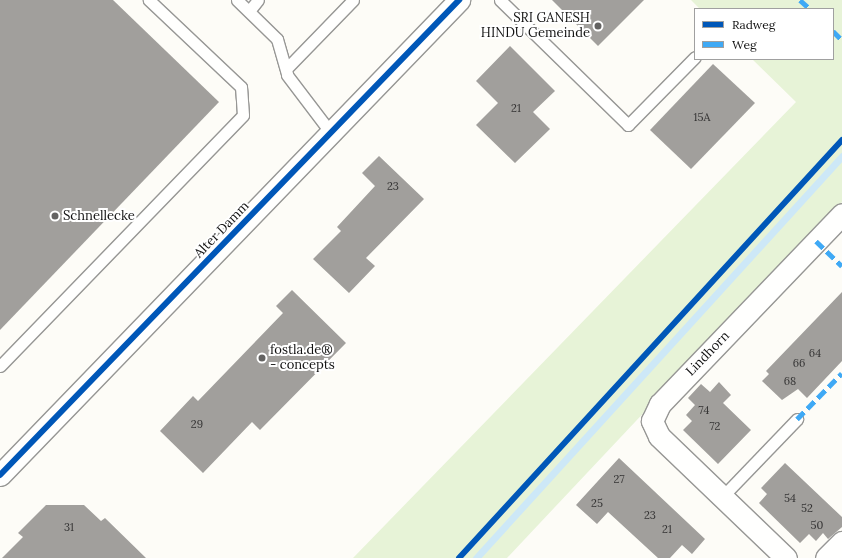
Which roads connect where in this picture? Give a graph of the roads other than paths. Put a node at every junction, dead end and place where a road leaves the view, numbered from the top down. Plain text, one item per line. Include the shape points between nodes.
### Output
1 (149, 0) edge
2 (237, 0) edge
3 (258, 0) edge
4 (354, 0) edge
5 (459, 0) edge
6 (500, 0) edge
7 (249, 11) junction
8 (694, 58) edge
9 (286, 69) junction
10 (331, 133) junction
11 (842, 214) edge
12 (0, 366) edge
13 (797, 419) dead end
14 (0, 475) edge
15 (724, 496) junction
16 (842, 542) edge
17 (786, 558) edge
18 (826, 558) edge

1 - 12 lane via 241,87 243,115
2 - 7 lane
3 - 7 lane
4 - 9 lane
5 - 10 street, Alter Damm
6 - 8 lane via 628,126
7 - 9 lane via 277,39
9 - 10 lane
10 - 14 street, Alter Damm
11 - 15 street, Lindhorn via 660,404 652,421 660,436
13 - 15 lane
15 - 17 street, Lindhorn
16 - 18 street

